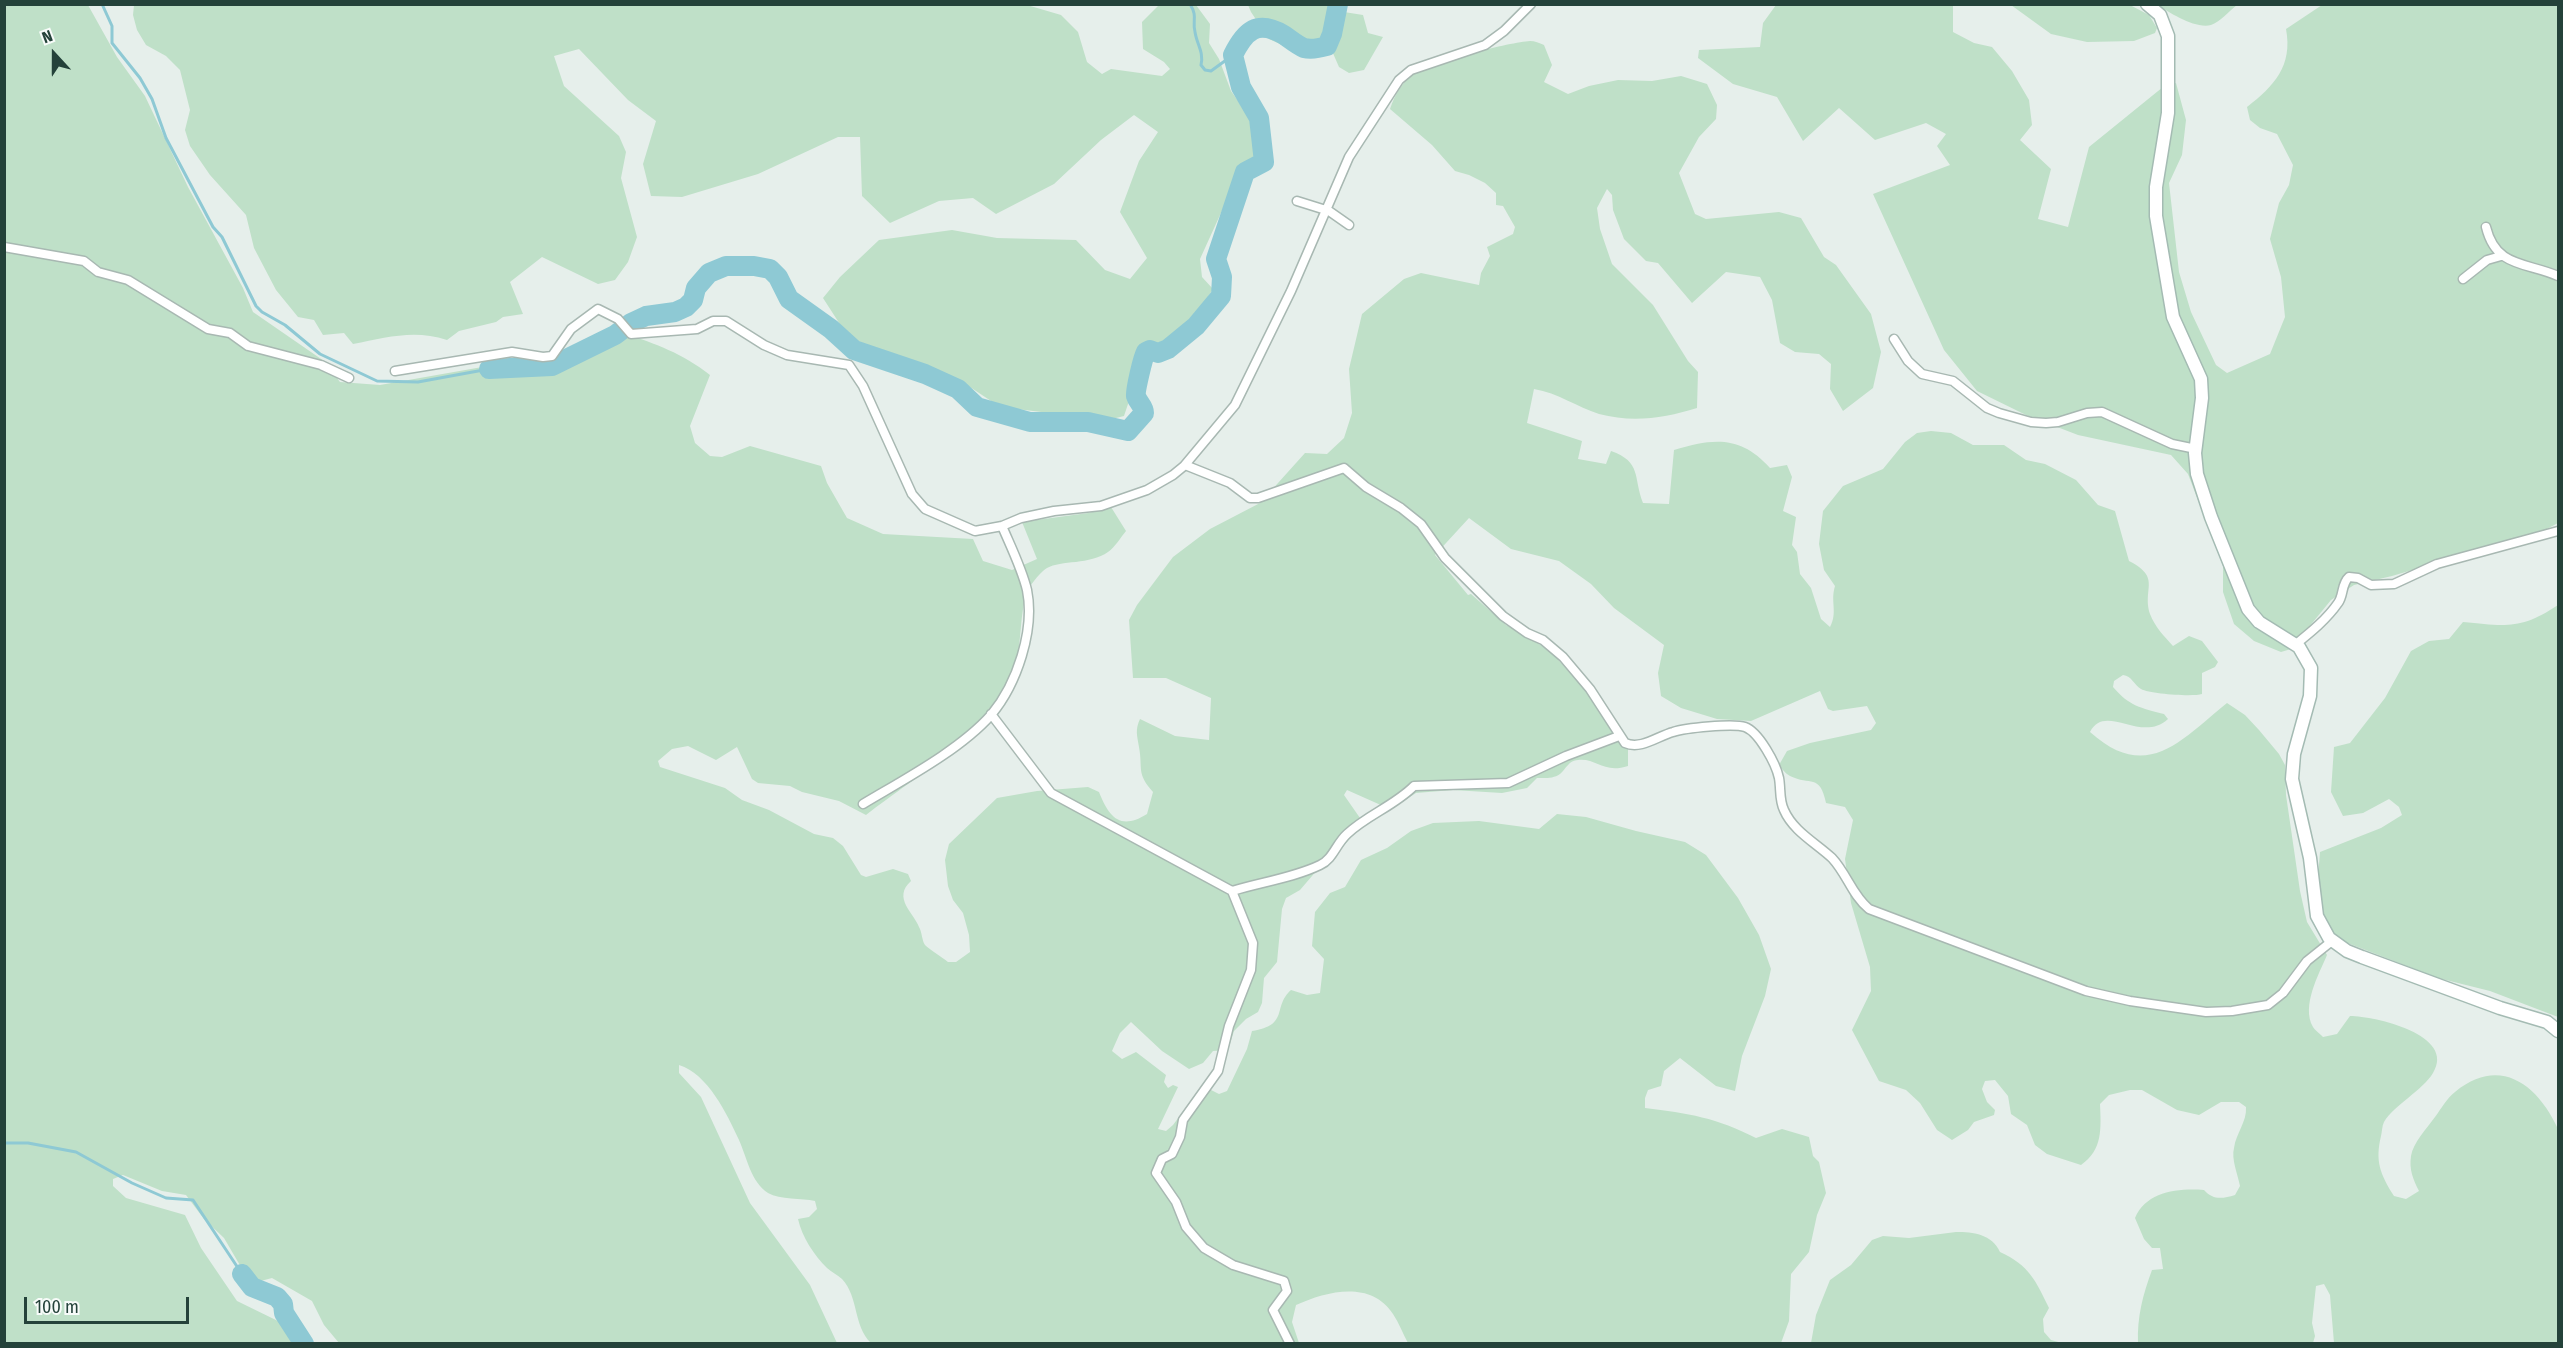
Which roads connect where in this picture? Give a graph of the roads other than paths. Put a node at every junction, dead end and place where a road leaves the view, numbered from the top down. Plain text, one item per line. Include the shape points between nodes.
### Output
1 (1531, 4) edge
2 (2147, 4) edge
3 (1297, 201) dead end
4 (1325, 210) junction
5 (1349, 225) dead end
6 (2486, 227) dead end
7 (4, 247) edge
8 (2501, 256) junction
9 (2559, 276) edge
10 (2463, 279) dead end
11 (1894, 339) dead end
12 (395, 371) dead end
13 (349, 378) dead end
14 (2196, 449) junction
15 (1185, 465) junction
16 (1002, 526) junction
17 (2559, 531) edge
18 (2296, 644) junction
19 (991, 714) junction
20 (1619, 736) junction
21 (863, 804) dead end
22 (1232, 891) junction
23 (2332, 942) junction
24 (2559, 1030) edge
25 (1290, 1344) edge

1 - 4 street via 1485,45 1404,74 1349,156
2 - 14 street via 2160,15 2168,36 2168,113 2156,187 2156,216 2173,317 2201,379
3 - 4 street
4 - 5 street
4 - 15 street via 1291,291 1235,405
6 - 8 street via 2490,243
7 - 13 street via 84,261 98,272 128,280 208,329 230,333 248,346 321,365
8 - 9 street
8 - 10 street via 2487,260
11 - 14 street via 1915,369 1961,384 1993,411 2046,423 2102,412 2165,441
12 - 16 street via 512,352 552,356 571,329 598,309 618,319 631,334 698,329 713,321 726,321 787,355 849,365 864,386 918,503 975,531
14 - 18 street via 2202,492 2248,609 2259,622
15 - 16 street via 1161,483 1120,501 1041,514
15 - 20 street via 1230,483 1250,498 1344,468 1421,524 1445,558 1503,616 1563,657 1590,689
16 - 19 street via 1027,591 1028,632 1018,669
17 - 18 street via 2437,564 2394,584 2371,585 2349,577 2340,602
18 - 23 street via 2309,660 2312,674 2292,779 2310,858 2317,916
19 - 21 street via 968,736 920,770
19 - 22 street via 1051,793
20 - 22 street via 1508,783 1414,786 1347,834 1322,864 1293,876
20 - 23 street via 1631,745 1689,728 1728,725 1753,730 1775,766 1784,810 1812,843 1832,859 1857,899 1869,909 2086,991 2206,1012 2255,1008 2274,1001 2312,956
22 - 25 street via 1253,943 1251,970 1229,1026 1218,1071 1183,1120 1172,1155 1162,1159 1156,1173 1176,1202 1186,1227 1204,1248 1233,1265 1284,1281 1287,1291 1273,1310
23 - 24 street via 2362,957 2541,1020

